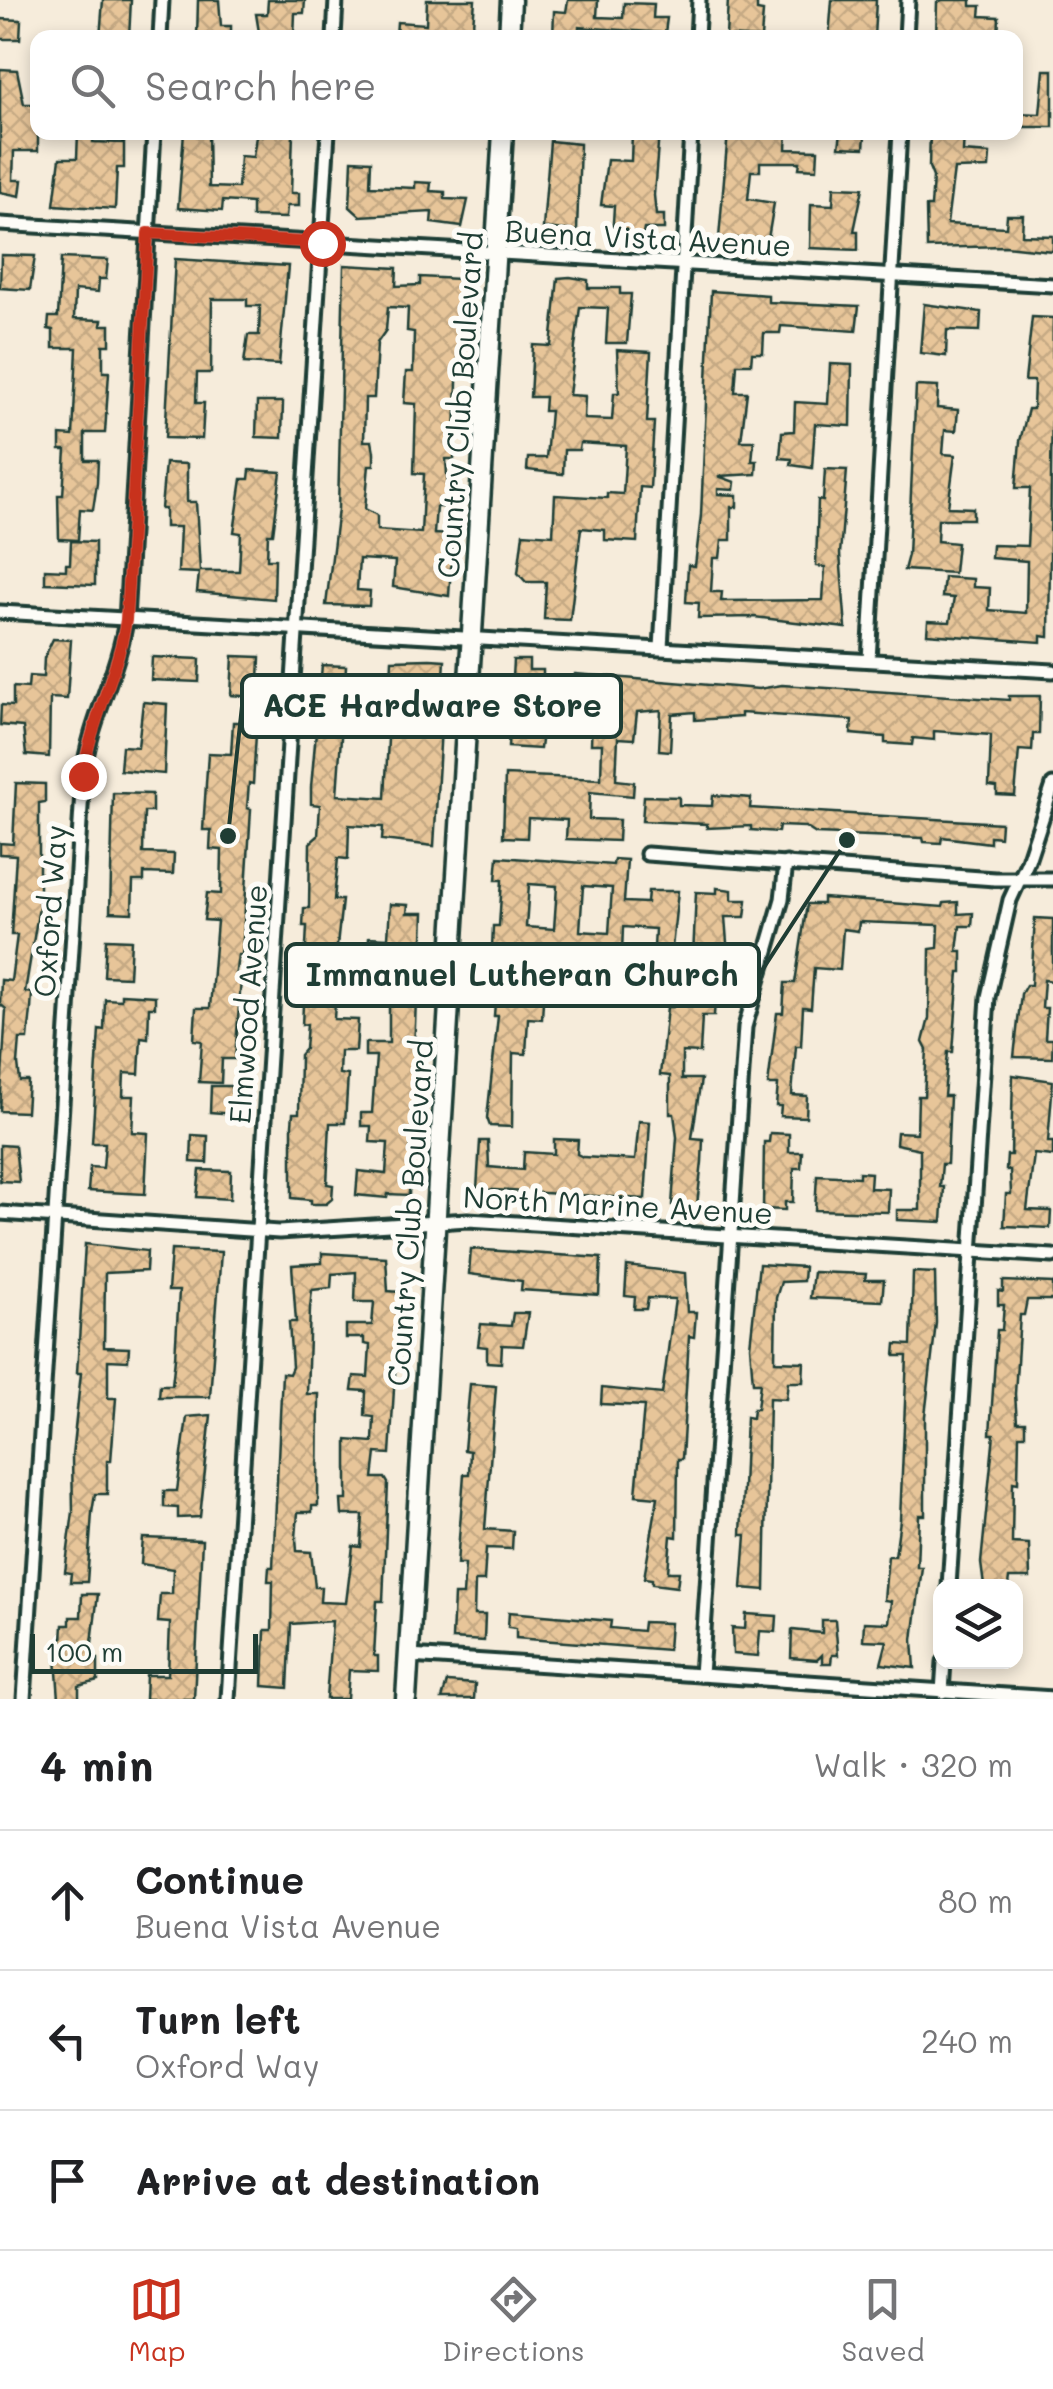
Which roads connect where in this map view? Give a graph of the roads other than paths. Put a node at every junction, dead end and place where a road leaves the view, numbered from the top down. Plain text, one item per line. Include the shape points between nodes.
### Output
1 (162, 0) edge
2 (336, 0) edge
3 (511, 0) edge
4 (699, 0) edge
5 (908, 0) edge
6 (160, 30) edge
7 (334, 30) edge
8 (509, 30) edge
9 (697, 30) edge
10 (906, 30) edge
11 (154, 140) edge
12 (328, 140) edge
13 (503, 140) edge
14 (691, 140) edge
15 (900, 140) edge
16 (0, 224) edge
17 (148, 233) junction
18 (322, 243) junction
19 (496, 252) junction
20 (684, 264) junction
21 (892, 276) junction
22 (1053, 285) edge
23 (0, 612) edge
24 (126, 620) junction
25 (298, 630) junction
26 (472, 639) junction
27 (661, 648) junction
28 (870, 660) junction
29 (1053, 671) edge
30 (1053, 786) edge
31 (647, 854) dead end
32 (786, 864) junction
33 (1020, 878) junction
34 (1053, 878) edge
35 (0, 1212) edge
36 (54, 1216) junction
37 (436, 1220) junction
38 (258, 1229) junction
39 (729, 1235) junction
40 (971, 1251) junction
41 (1053, 1256) edge
42 (949, 1579) edge
43 (409, 1656) junction
44 (944, 1669) edge
45 (701, 1675) junction
46 (942, 1692) junction
47 (1053, 1698) edge
48 (24, 1699) edge
49 (228, 1699) edge
50 (406, 1699) edge

1 - 6 street
2 - 7 street
3 - 8 street
4 - 9 street
5 - 10 street
11 - 17 street, Oxford Way
12 - 18 street, Elmwood Avenue
13 - 19 street, Country Club Boulevard
14 - 20 street
15 - 21 street
16 - 17 street, Buena Vista Avenue
17 - 18 street, Buena Vista Avenue
17 - 24 street, Oxford Way
18 - 19 street, Buena Vista Avenue
18 - 25 street, Elmwood Avenue
19 - 20 street, Buena Vista Avenue
19 - 26 street, Country Club Boulevard
20 - 21 street, Buena Vista Avenue
20 - 27 street
21 - 22 street, Buena Vista Avenue
21 - 28 street
23 - 24 street
24 - 25 street
24 - 36 street, Oxford Way via 87,742
25 - 26 street
25 - 38 street, Elmwood Avenue
26 - 27 street
26 - 37 street, Country Club Boulevard
27 - 28 street
28 - 29 street
30 - 33 street
31 - 32 street
32 - 33 street
32 - 39 street via 745,1027
33 - 34 street
33 - 40 street via 988,997
35 - 36 street, North Marine Avenue
36 - 38 street, North Marine Avenue
36 - 48 street, Oxford Way
37 - 38 street, North Marine Avenue
37 - 39 street, North Marine Avenue
37 - 43 street, Country Club Boulevard
38 - 49 street, Elmwood Avenue
39 - 40 street, North Marine Avenue
39 - 45 street
40 - 41 street, North Marine Avenue
40 - 42 street
43 - 45 street
43 - 50 street, Country Club Boulevard
44 - 46 street
45 - 46 street
46 - 47 street

